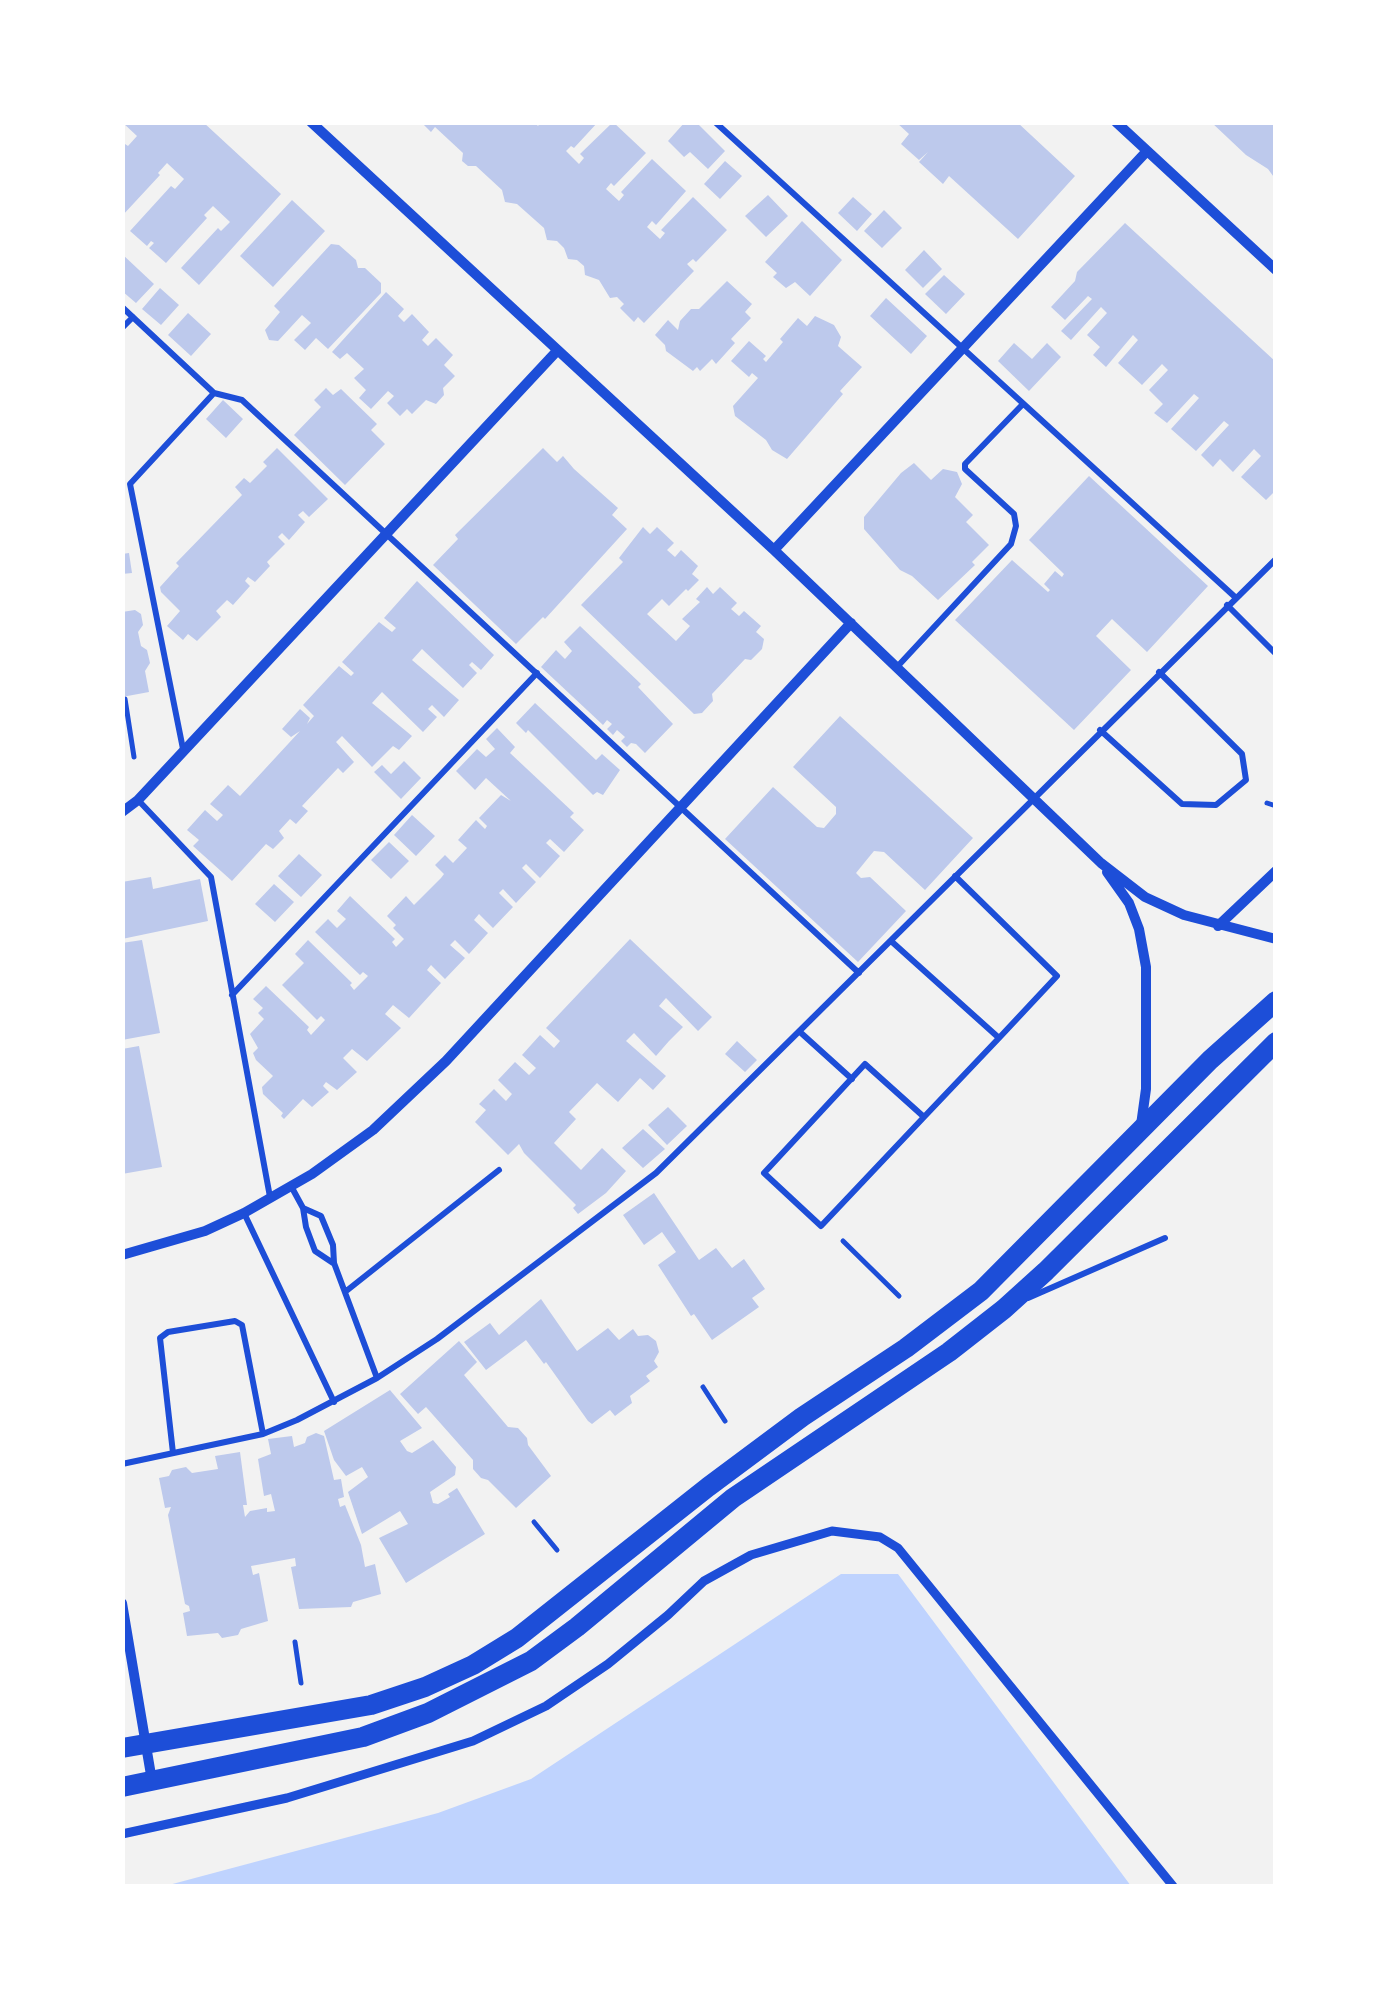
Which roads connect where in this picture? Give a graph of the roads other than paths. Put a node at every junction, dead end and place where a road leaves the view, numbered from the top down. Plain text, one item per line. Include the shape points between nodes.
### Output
1 (311, 122) edge
2 (715, 122) edge
3 (1116, 122) edge
4 (1147, 151) junction
5 (1276, 270) edge
6 (122, 307) edge
7 (133, 317) junction
8 (122, 328) edge
9 (962, 350) junction
10 (556, 352) junction
11 (214, 393) junction
12 (1022, 404) junction
13 (385, 532) junction
14 (774, 550) junction
15 (1276, 559) edge
16 (1236, 597) junction
17 (1227, 605) junction
18 (851, 622) junction
19 (1276, 654) edge
20 (898, 667) junction
21 (1159, 672) junction
22 (537, 674) junction
23 (1100, 730) junction
24 (184, 750) junction
25 (1032, 797) junction
26 (138, 800) junction
27 (681, 808) junction
28 (122, 812) edge
29 (1101, 863) junction
30 (1276, 871) edge
31 (955, 876) junction
32 (1218, 926) junction
33 (1276, 939) edge
34 (891, 941) junction
35 (859, 973) junction
36 (232, 995) junction
37 (1276, 1001) edge
38 (800, 1032) junction
39 (999, 1038) junction
40 (1276, 1042) edge
41 (852, 1078) junction
42 (924, 1117) junction
43 (1141, 1129) junction
44 (498, 1170) dead end
45 (291, 1186) junction
46 (270, 1198) junction
47 (304, 1208) junction
48 (244, 1213) junction
49 (1165, 1238) dead end
50 (122, 1255) edge
51 (334, 1264) junction
52 (345, 1292) junction
53 (1004, 1309) junction
54 (377, 1378) junction
55 (334, 1402) junction
56 (263, 1434) junction
57 (174, 1453) junction
58 (122, 1464) edge
59 (122, 1603) edge
60 (146, 1745) junction
61 (122, 1748) edge
62 (152, 1781) junction
63 (122, 1786) edge
64 (122, 1834) edge
65 (1173, 1886) edge

1 - 10 street
2 - 9 lane
3 - 4 street
4 - 5 street
4 - 9 street
6 - 7 lane
7 - 8 lane
7 - 11 lane
9 - 12 lane
9 - 14 street
10 - 13 street
10 - 14 street
11 - 13 lane via 242,400
11 - 24 lane via 130,484
12 - 16 lane
12 - 20 lane via 965,469 1014,514 1011,544
13 - 22 lane
13 - 24 street
14 - 18 street
15 - 16 lane
16 - 17 lane
17 - 19 lane
17 - 21 lane
18 - 20 street
18 - 27 street
20 - 25 street
21 - 23 lane
21 - 23 lane via 1242,754 1246,780 1216,805 1182,804
22 - 27 lane
22 - 36 lane
23 - 25 lane
24 - 26 street
25 - 29 street
25 - 31 lane
26 - 28 street
26 - 36 lane via 211,877
27 - 35 lane
27 - 45 street via 425,1083 373,1130
29 - 32 street via 1145,897
29 - 43 street via 1129,904 1146,967
30 - 32 street
31 - 34 lane
31 - 39 lane via 1057,976
32 - 33 street
34 - 35 lane
34 - 39 lane
35 - 38 lane
36 - 46 lane
37 - 43 main road
38 - 41 lane
38 - 54 lane via 656,1173
39 - 42 lane
40 - 53 main road
41 - 42 lane via 866,1064
41 - 42 lane via 764,1173 821,1226
43 - 60 main road via 981,1290 708,1486 517,1638 457,1672 371,1705
44 - 52 lane
45 - 46 street
45 - 47 lane
46 - 48 street
47 - 51 lane via 315,1251
47 - 51 lane via 321,1216 334,1244
48 - 50 street
48 - 55 lane
49 - 53 lane
51 - 52 lane
52 - 54 lane
53 - 62 main road via 772,1470 577,1627 486,1686 363,1736
54 - 55 lane
55 - 56 lane
56 - 57 lane
56 - 57 lane via 242,1326 235,1321 168,1332 160,1338
57 - 58 lane
59 - 60 street
60 - 61 main road
60 - 62 street
62 - 63 main road
64 - 65 street via 287,1798 473,1741 577,1685 704,1581 751,1555 832,1531 880,1538 898,1548

